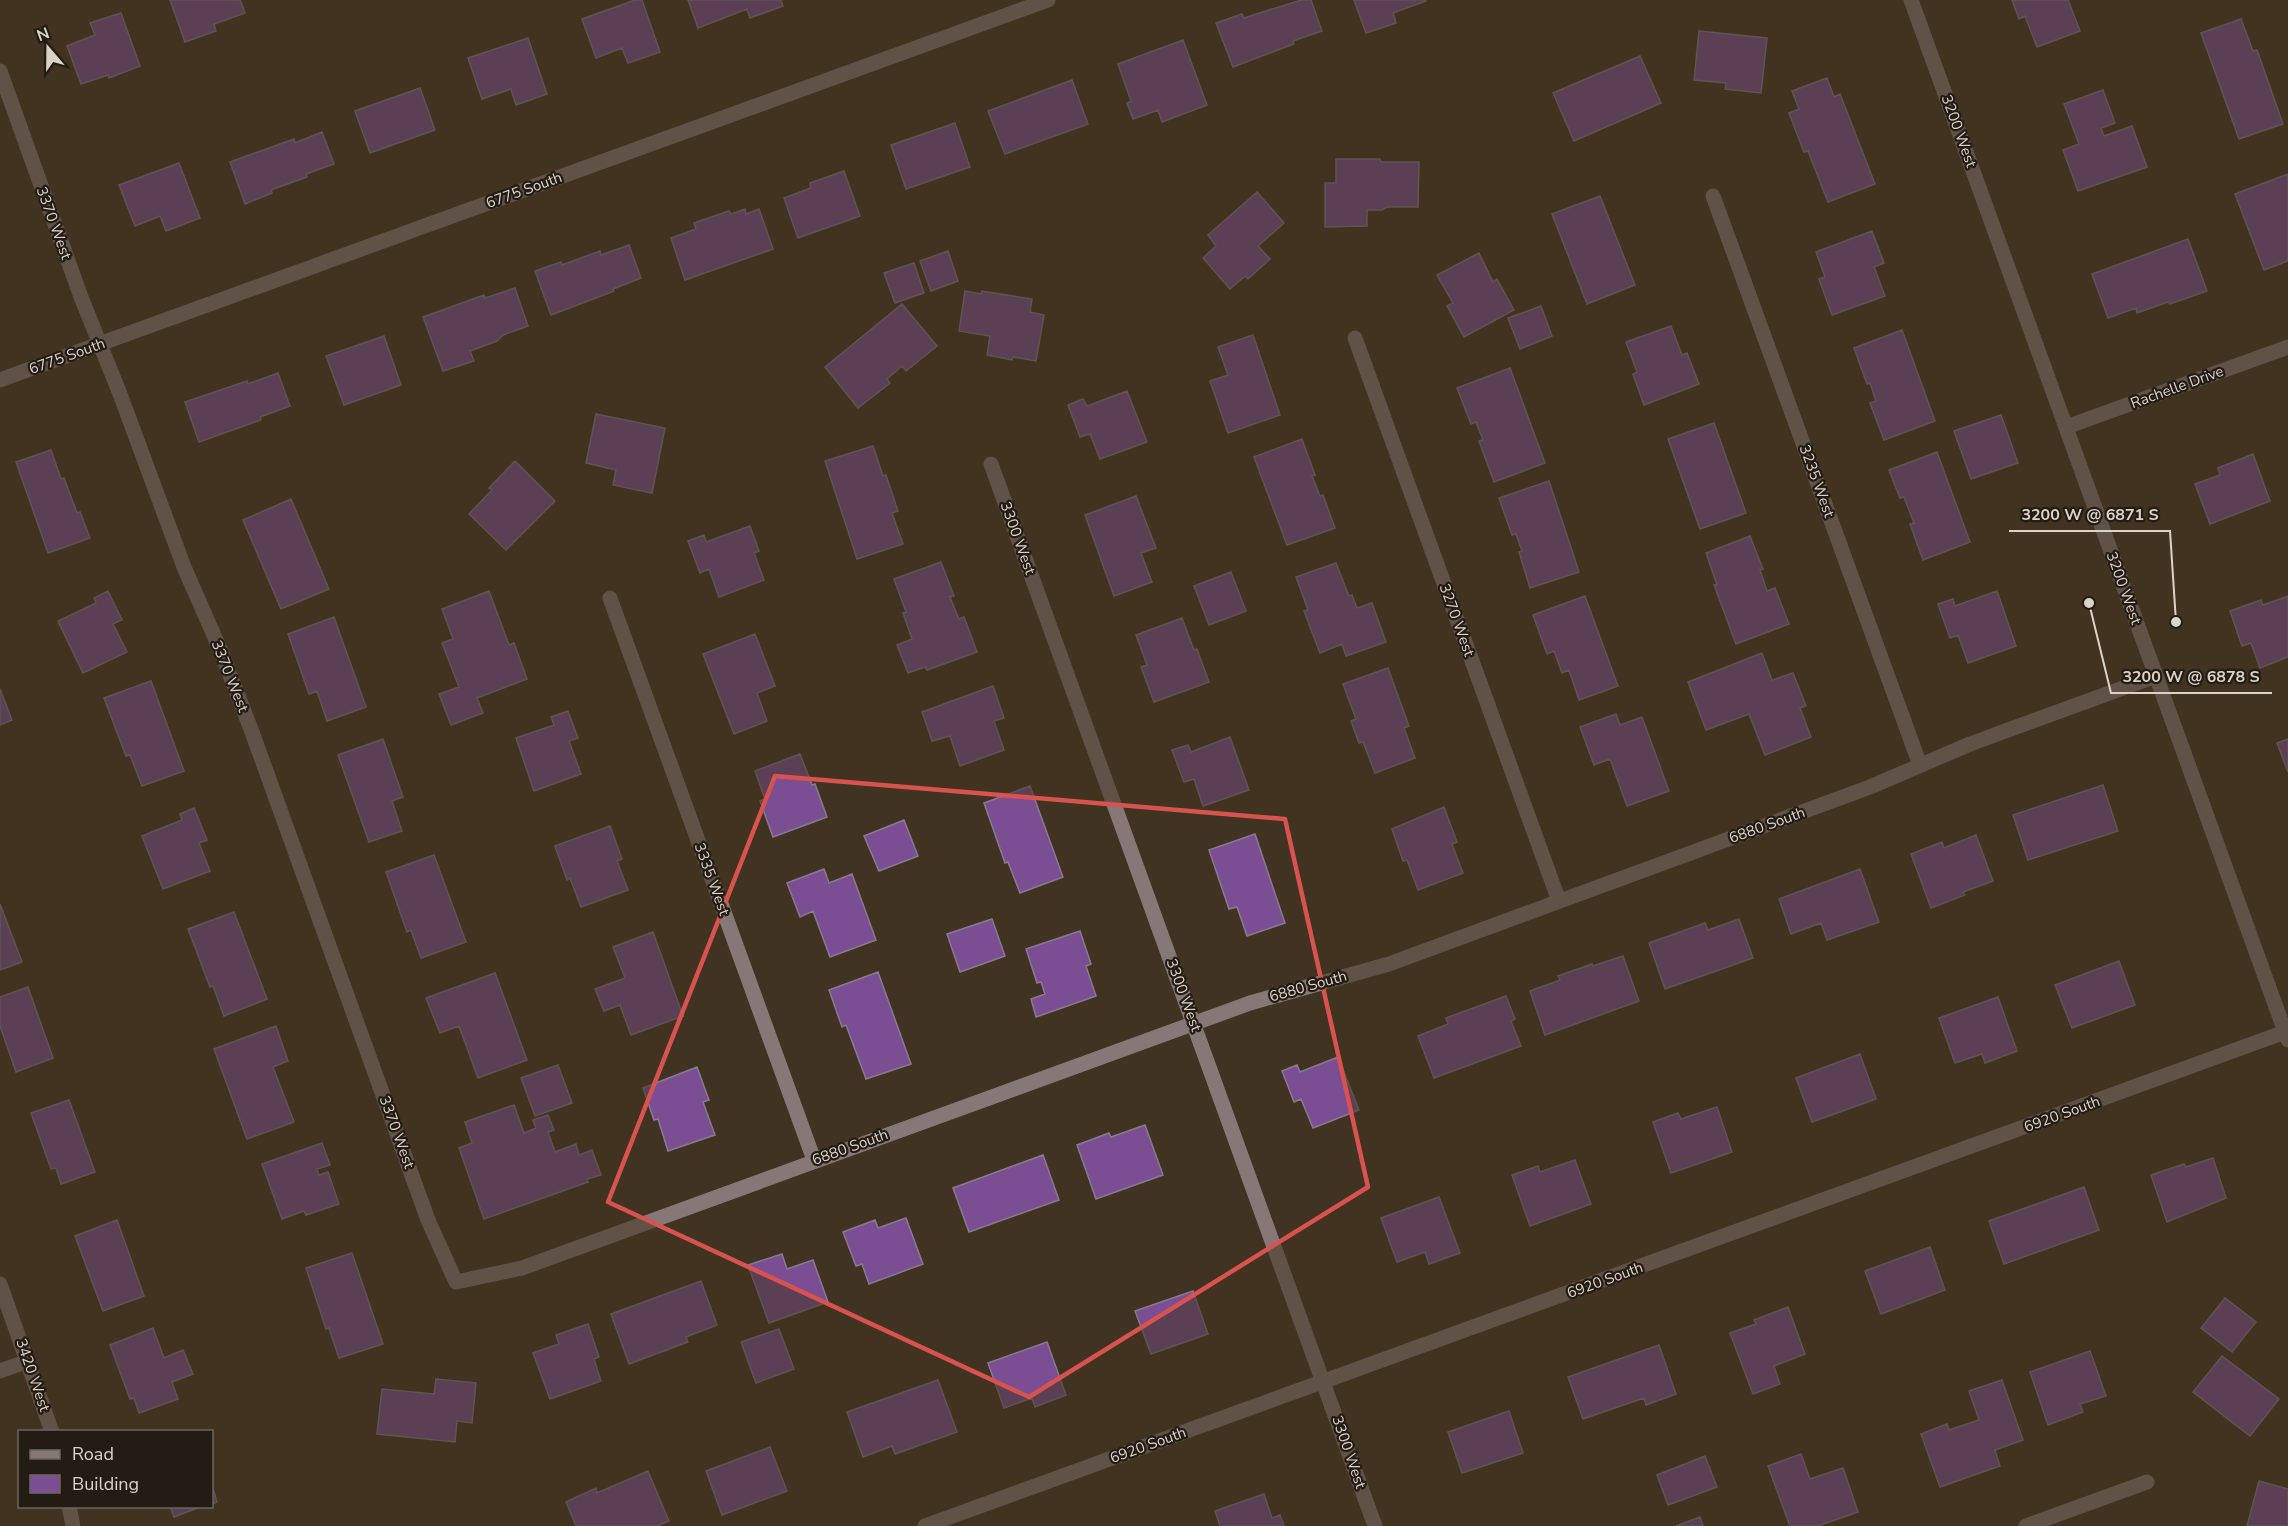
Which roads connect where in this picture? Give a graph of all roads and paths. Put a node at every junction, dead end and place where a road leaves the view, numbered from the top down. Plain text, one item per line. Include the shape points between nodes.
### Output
1 (1048, 0) edge
2 (1911, 0) edge
3 (0, 71) edge
4 (1713, 196) dead end
5 (1355, 338) dead end
6 (100, 343) junction
7 (2288, 347) edge
8 (0, 381) edge
9 (2066, 427) junction
10 (991, 464) dead end
11 (610, 598) dead end
12 (2156, 676) junction
13 (1920, 765) junction
14 (1559, 902) junction
15 (1194, 1023) junction
16 (2287, 1036) edge
17 (814, 1160) junction
18 (456, 1282) joint
19 (0, 1284) edge
20 (28, 1361) junction
21 (0, 1371) edge
22 (1324, 1382) junction
23 (52, 1430) edge
24 (2147, 1482) dead end
25 (69, 1508) edge
26 (73, 1526) edge
27 (925, 1526) edge
28 (1375, 1526) edge
29 (2026, 1526) edge

1 - 6 street, 6775 South
2 - 9 street, 3200 West
3 - 6 street, 3370 West
4 - 13 street, 3235 West
5 - 14 street, 3270 West
6 - 8 street, 6775 South
6 - 18 street, 3370 West via 184,567 252,732 429,1220
7 - 9 street, Rachelle Drive
9 - 12 street, 3200 West
10 - 15 street, 3300 West
11 - 17 street, 3335 West
12 - 13 street, 6880 South
12 - 16 street, 3200 West
13 - 14 street, 6880 South
14 - 15 street, 6880 South via 1389,964
15 - 17 street, 6880 South
15 - 22 street, 3300 West
16 - 22 street, 6920 South
17 - 18 street, 6880 South via 522,1268
19 - 20 street, 3420 West
20 - 21 street
20 - 23 street, 3420 West
22 - 27 street, 6920 South
22 - 28 street, 3300 West
24 - 29 street
25 - 26 street

